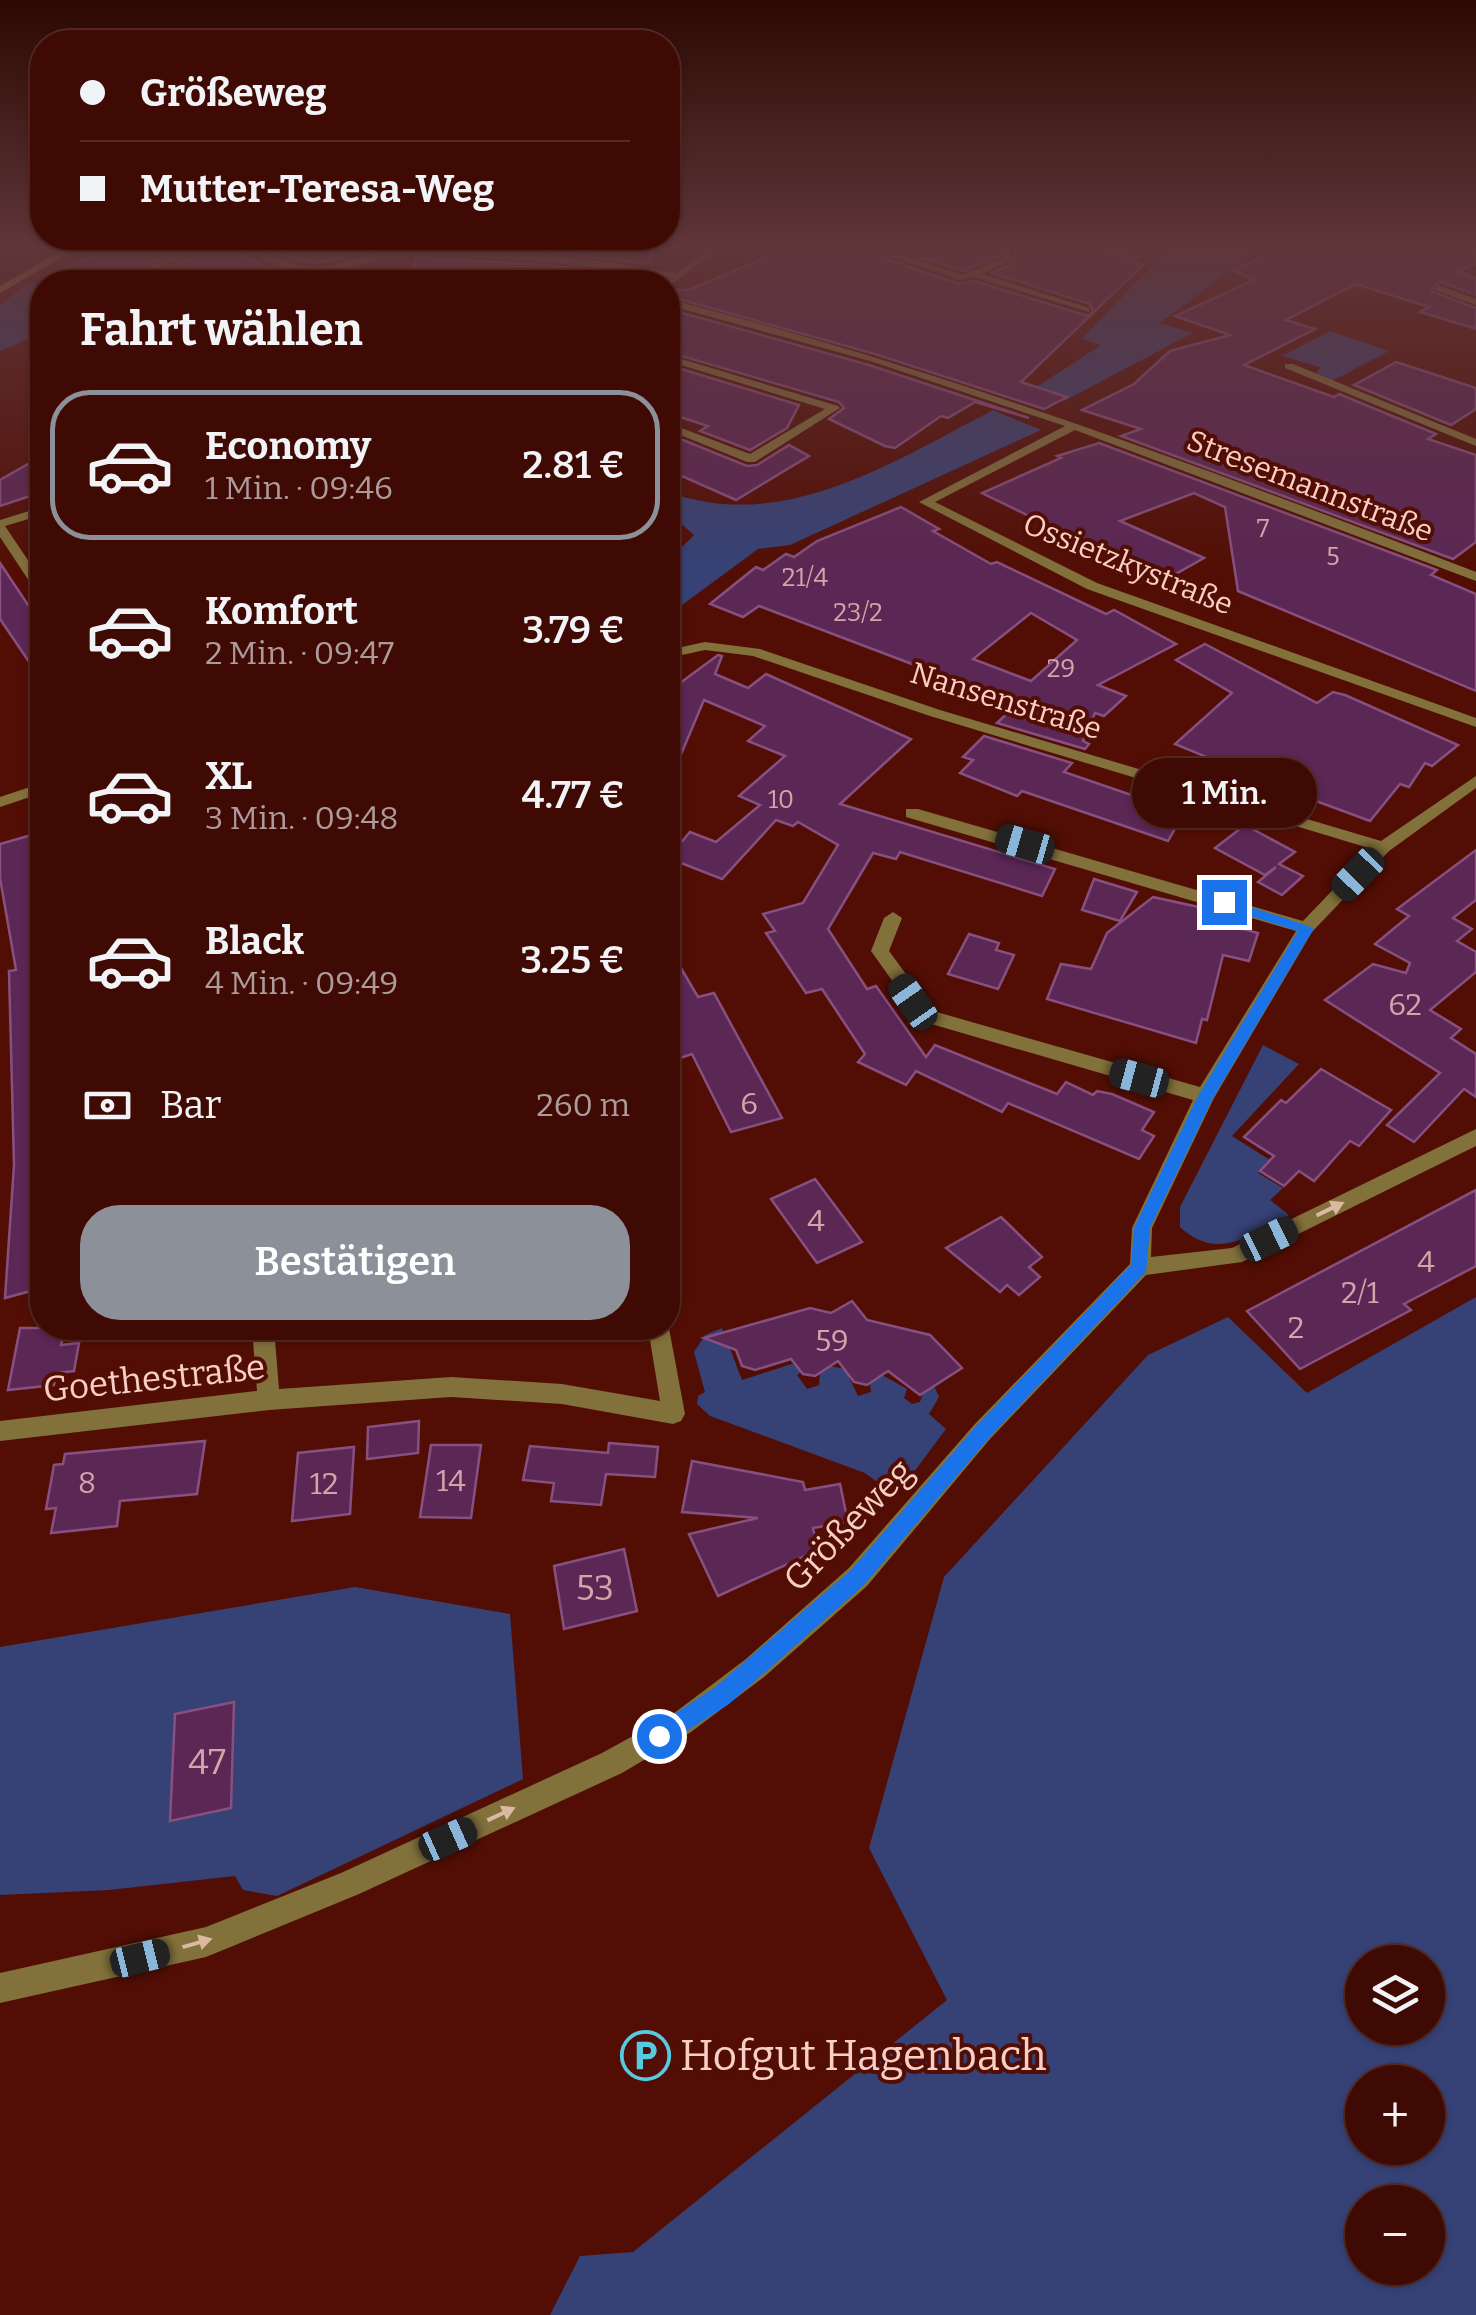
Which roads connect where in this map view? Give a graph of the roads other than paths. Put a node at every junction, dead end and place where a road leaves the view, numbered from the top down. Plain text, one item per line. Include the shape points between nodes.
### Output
1 (863, 356) edge
2 (680, 362) edge
3 (1289, 366) dead end
4 (1076, 424) junction
5 (680, 431) edge
6 (1476, 443) edge
7 (30, 515) edge
8 (0, 526) edge
9 (30, 572) edge
10 (1476, 578) edge
11 (680, 651) edge
12 (1476, 723) edge
13 (1476, 781) edge
14 (30, 792) edge
15 (0, 802) edge
16 (912, 813) dead end
17 (1384, 848) junction
18 (893, 918) dead end
19 (1306, 928) junction
20 (1206, 1096) junction
21 (1476, 1137) edge
22 (1140, 1267) junction
23 (265, 1340) edge
24 (661, 1340) edge
25 (269, 1400) junction
26 (0, 1431) edge
27 (0, 1988) edge

1 - 4 street, Stresemannstraße
2 - 5 street via 834,408 751,459
3 - 6 street
4 - 10 street, Stresemannstraße
4 - 12 street, Ossietzkystraße via 925,502 1092,586
7 - 8 street
8 - 9 street
11 - 17 street, Nansenstraße via 705,646 755,652
13 - 17 street
14 - 15 street
16 - 19 street
17 - 19 street
18 - 20 street via 880,951 927,1016
19 - 20 street
20 - 22 street via 1142,1228
22 -> 21 street via 1235,1256
27 -> 22 street, Größeweg via 206,1942 384,1868 612,1763 682,1723 858,1577 982,1432
23 - 25 street
24 - 25 street, Goethestraße via 673,1414 495,1388
25 - 26 street, Goethestraße

